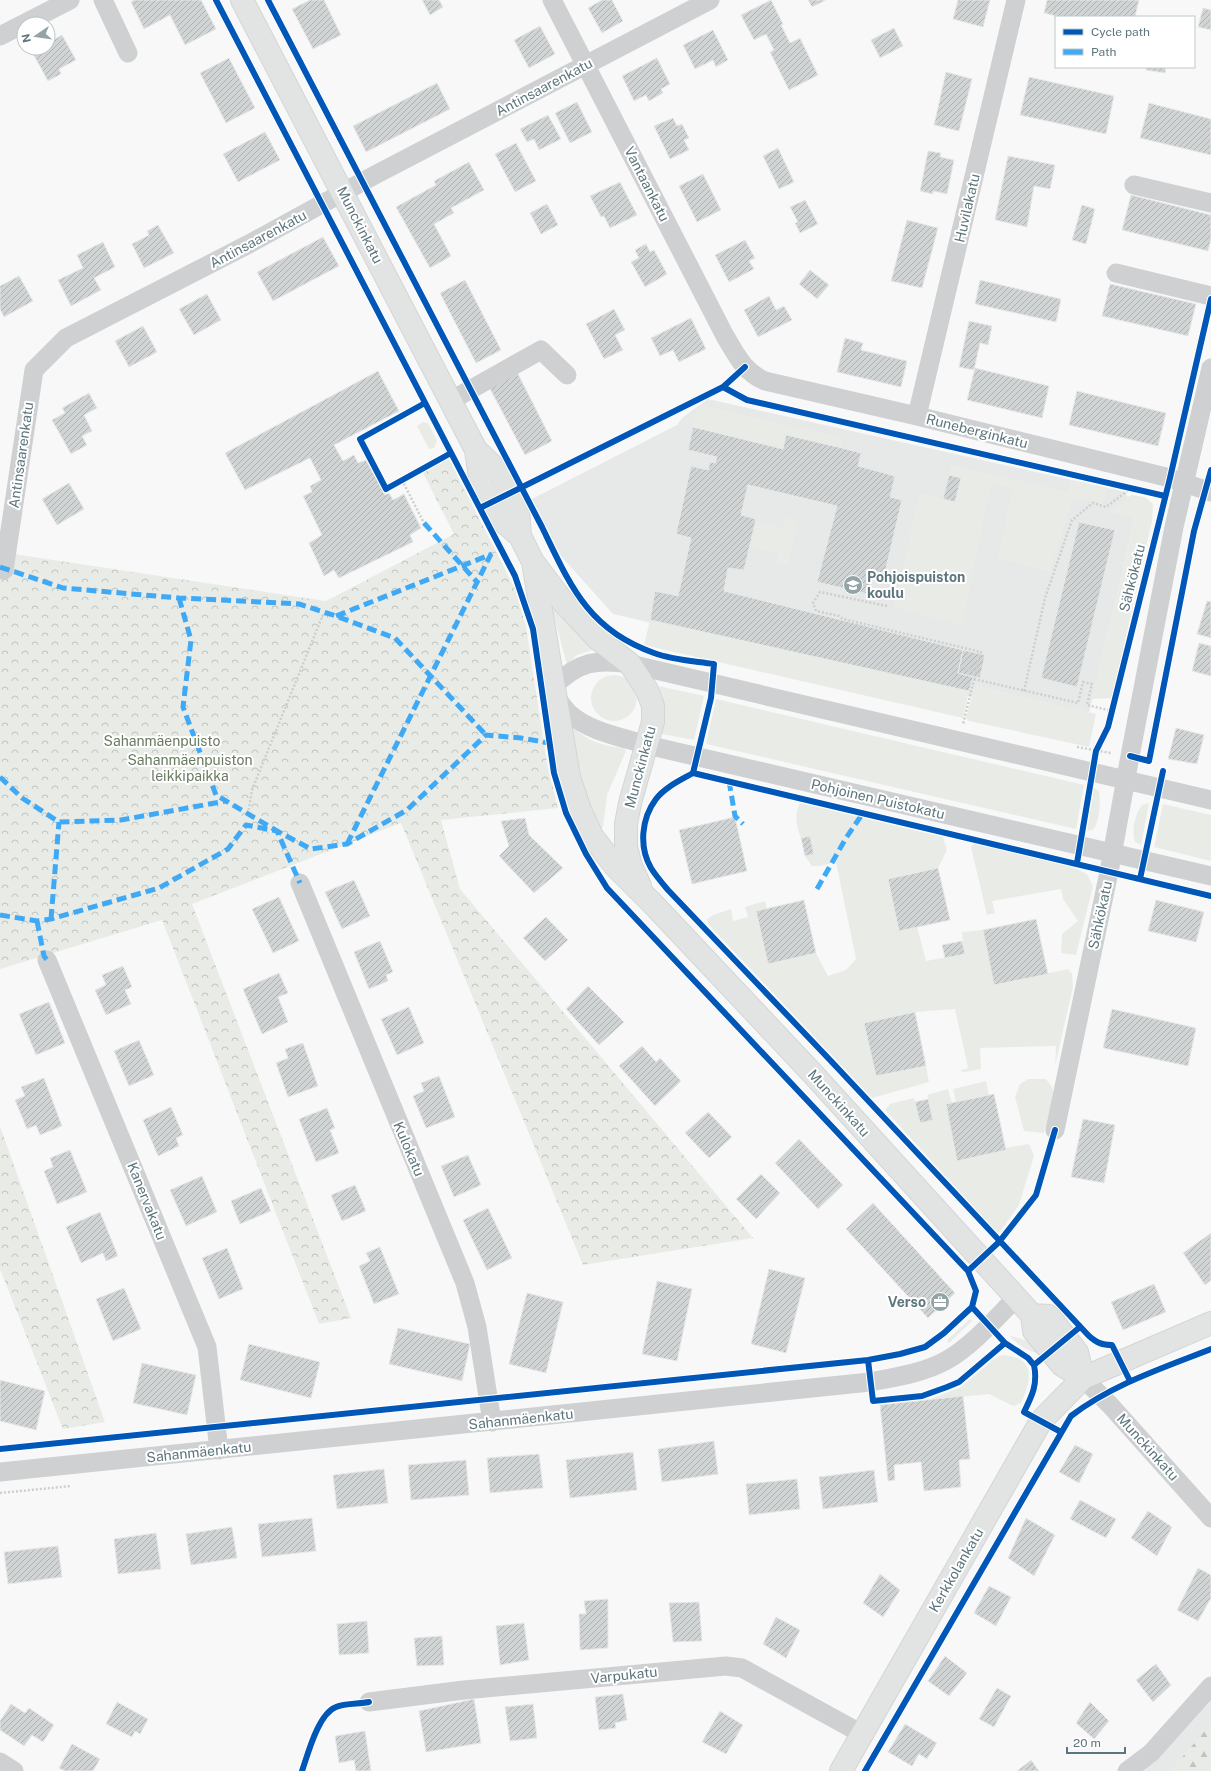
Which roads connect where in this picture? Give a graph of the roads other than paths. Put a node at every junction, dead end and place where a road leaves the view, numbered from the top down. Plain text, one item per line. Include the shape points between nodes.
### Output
1 (70, 0) edge
2 (103, 0) edge
3 (242, 0) edge
4 (552, 0) edge
5 (710, 0) edge
6 (1016, 0) edge
7 (0, 36) edge
8 (128, 53) dead end
9 (586, 66) junction
10 (1134, 185) dead end
11 (344, 193) junction
12 (1211, 203) edge
13 (1116, 273) dead end
14 (1211, 296) edge
15 (745, 367) joint
16 (1211, 368) edge
17 (567, 374) dead end
18 (450, 401) junction
19 (917, 416) junction
20 (1184, 483) junction
21 (1211, 492) edge
22 (533, 562) junction
23 (4, 570) dead end
24 (630, 664) junction
25 (555, 692) junction
26 (647, 745) junction
27 (1127, 780) junction
28 (1211, 800) edge
29 (1113, 854) junction
30 (1211, 876) edge
31 (300, 883) dead end
32 (644, 894) junction
33 (47, 960) dead end
34 (1055, 1130) dead end
35 (1016, 1298) junction
36 (1211, 1323) edge
37 (1083, 1378) junction
38 (492, 1422) junction
39 (219, 1450) junction
40 (0, 1472) edge
41 (1211, 1518) edge
42 (1211, 1686) edge
43 (369, 1702) dead end
44 (862, 1734) junction
45 (0, 1762) edge
46 (14, 1771) edge
47 (841, 1771) edge
48 (1128, 1771) edge

1 - 7 street
2 - 8 street
3 - 11 main road, Munckinkatu
4 - 9 street, Vantaankatu
5 - 9 street, Antinsaarenkatu
6 - 19 street, Huvilakatu
9 - 11 street, Antinsaarenkatu
9 - 15 street, Vantaankatu via 725,336
10 - 12 street
11 - 18 main road, Munckinkatu
11 - 23 street, Antinsaarenkatu via 66,338 34,370
13 - 14 street
15 - 19 street, Runeberginkatu via 754,376 765,381
16 - 20 street, Sähkökatu
17 - 18 street via 541,350
18 - 22 main road, Munckinkatu via 476,450 481,484 499,518 520,536
19 - 20 street, Runeberginkatu
20 - 21 street, Runeberginkatu
20 - 27 street, Sähkökatu
22 - 24 main road, Munckinkatu via 564,603 598,639
22 - 25 main road, Munckinkatu
24 - 25 street via 594,661 563,677
24 - 26 main road, Munckinkatu via 647,690 653,706 653,722
24 - 27 street
25 - 26 street, Pohjoinen Puistokatu via 571,715 582,722
25 - 32 main road, Munckinkatu via 570,777 580,810 592,836 615,866
26 - 29 street, Pohjoinen Puistokatu
26 - 32 main road, Munckinkatu via 626,824 626,847 631,866
27 - 28 street
27 - 29 street, Sähkökatu
29 - 30 street, Pohjoinen Puistokatu
29 - 34 street, Sähkökatu
31 - 38 street, Kulokatu via 465,1283 477,1327
32 - 35 main road, Munckinkatu via 812,1073
33 - 39 street, Kanervakatu via 207,1347
35 - 37 main road, Munckinkatu via 1032,1315 1034,1331 1062,1365
35 - 38 street, Sahanmäenkatu via 956,1354 907,1375 870,1382
36 - 37 main road
37 - 41 street, Munckinkatu
37 - 44 main road, Kerkkolankatu via 1041,1421
38 - 39 street, Sahanmäenkatu
39 - 40 street, Sahanmäenkatu
42 - 48 street via 1151,1752
43 - 44 street, Varpukatu via 464,1690 726,1666 742,1668
44 - 47 main road, Kerkkolankatu
45 - 46 street

